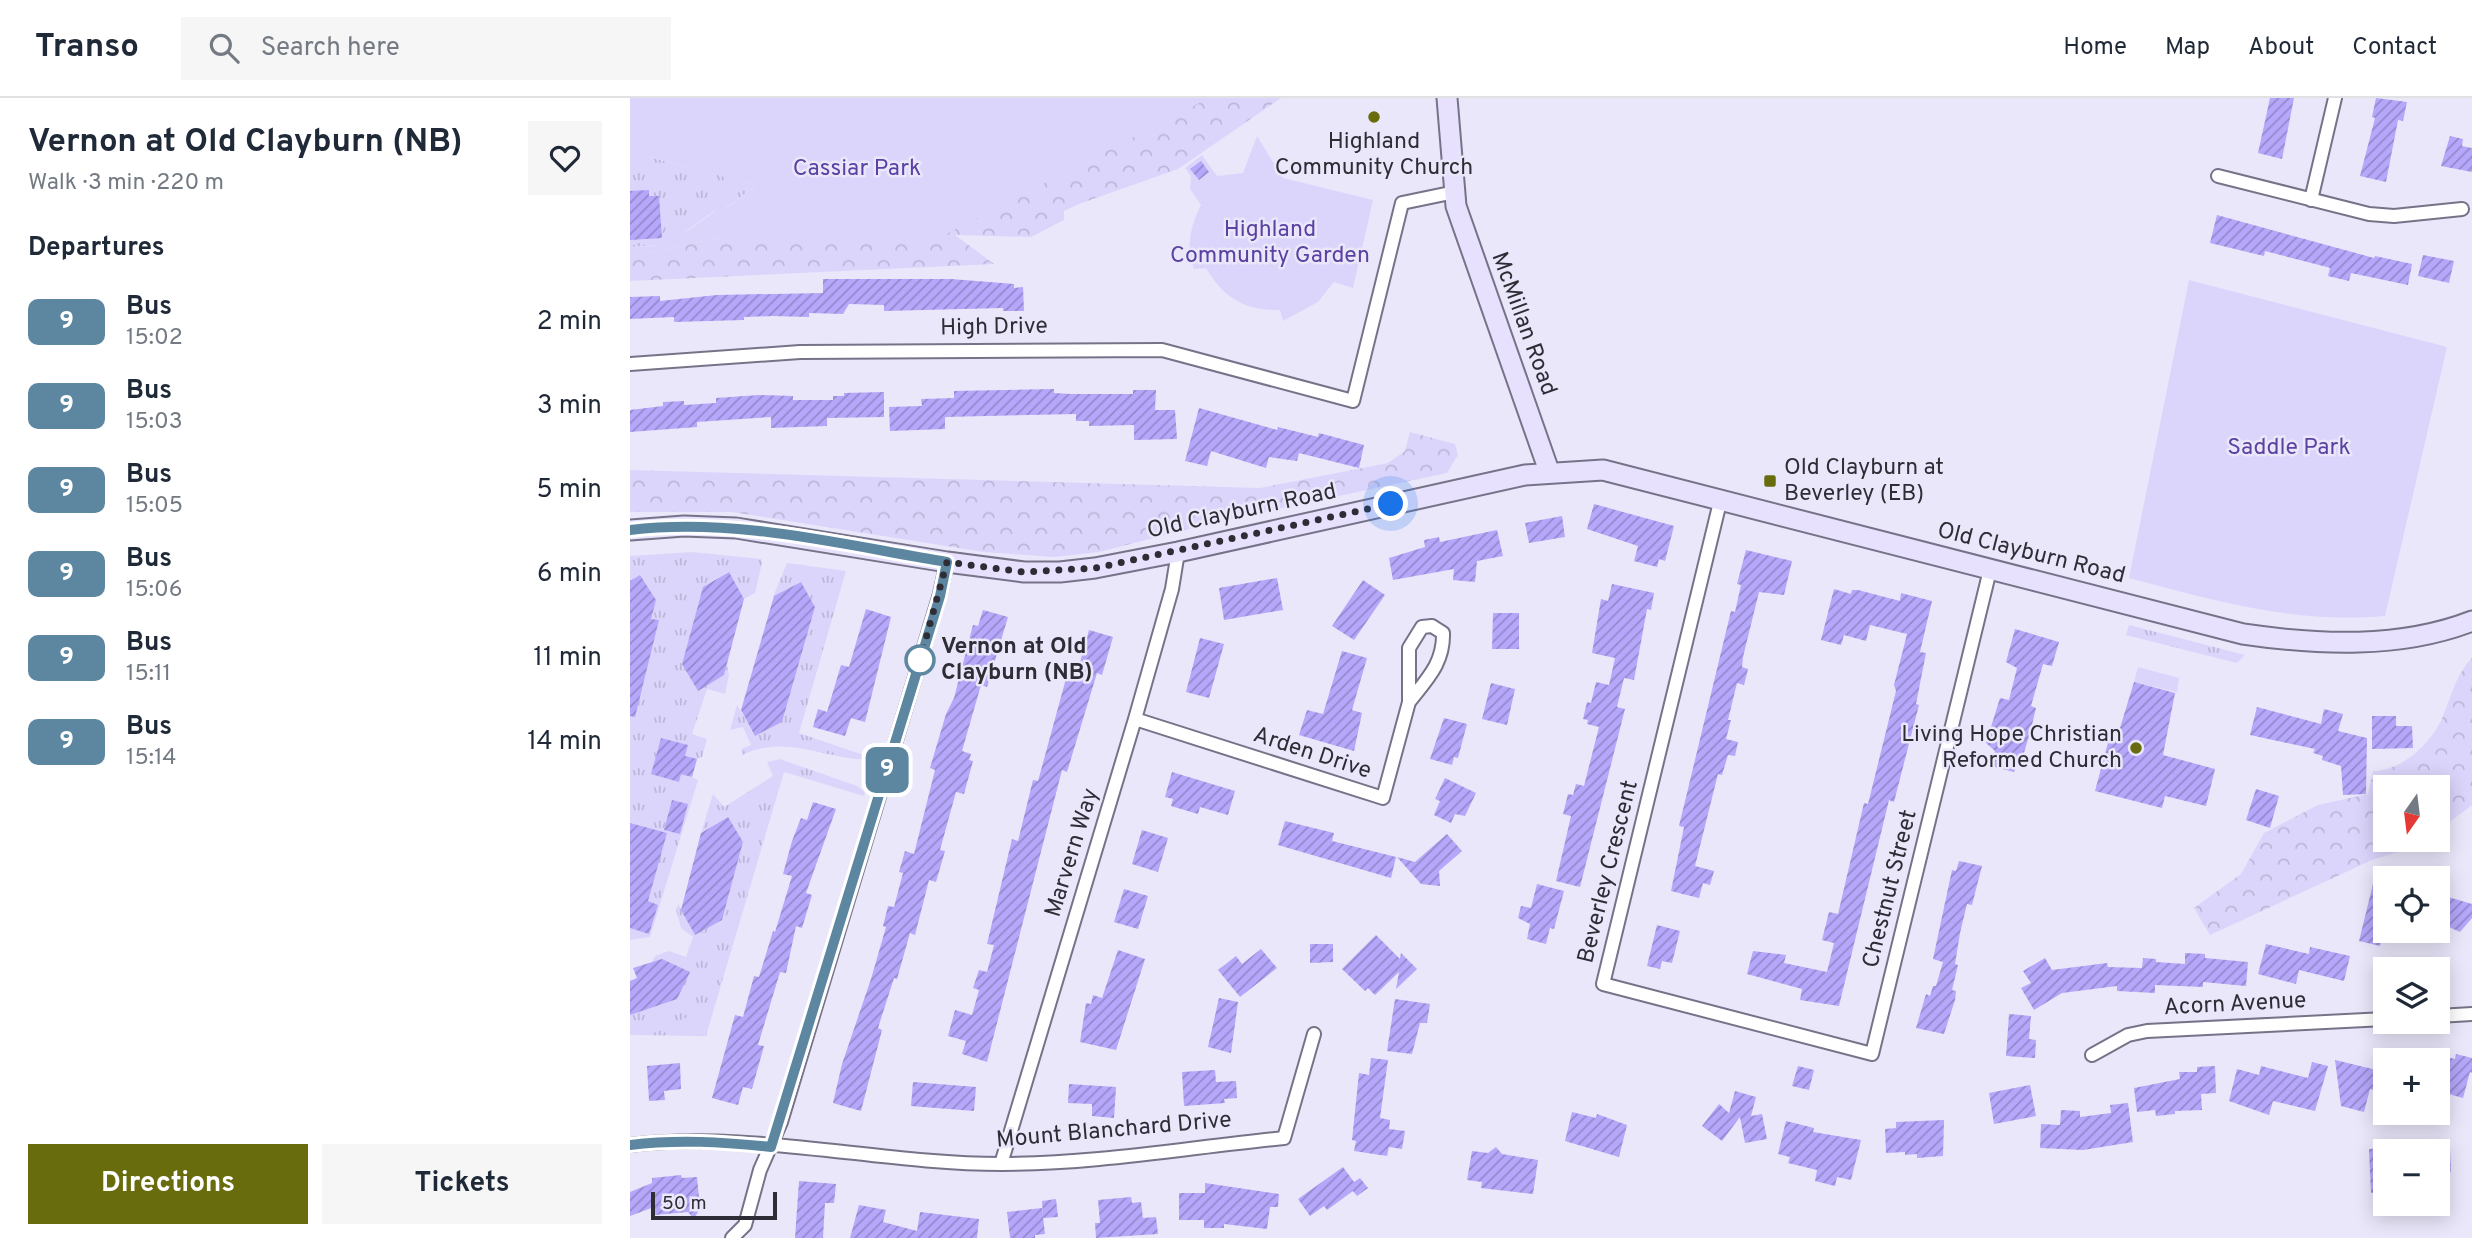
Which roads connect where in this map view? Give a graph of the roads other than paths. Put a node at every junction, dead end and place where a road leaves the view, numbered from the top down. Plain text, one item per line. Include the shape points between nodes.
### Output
1 (1447, 98) edge
2 (2335, 98) edge
3 (2218, 176) dead end
4 (1455, 192) junction
5 (2311, 200) junction
6 (2462, 209) dead end
7 (630, 364) edge
8 (1549, 471) junction
9 (1721, 498) junction
10 (630, 530) edge
11 (1178, 552) junction
12 (947, 562) junction
13 (1990, 570) junction
14 (2472, 621) edge
15 (1409, 702) junction
16 (1135, 719) junction
17 (2472, 1014) edge
18 (2450, 1015) edge
19 (2373, 1019) edge
20 (1314, 1034) dead end
21 (1872, 1054) joint
22 (2092, 1055) dead end
23 (630, 1145) edge
24 (771, 1147) junction
25 (1001, 1164) junction
26 (732, 1238) edge

1 - 4 main road, McMillan Road
2 - 5 street
3 - 5 street
4 - 7 street, High Drive via 1402,203 1353,401 1162,350 800,352
4 - 8 main road, McMillan Road via 1496,325
5 - 6 street via 2394,216
8 - 9 main road, Old Clayburn Road via 1603,470
8 - 11 main road, Old Clayburn Road
9 - 13 main road, Old Clayburn Road
9 - 21 street, Beverley Crescent via 1603,984
10 - 12 main road, Old Clayburn Road via 736,528
11 - 12 main road, Old Clayburn Road via 1060,572
11 - 16 street, Marvern Way
12 - 24 street
13 - 14 main road, Old Clayburn Road via 2282,640 2393,639
13 - 21 street, Chestnut Street
15 - 15 street, Arden Drive via 1441,657 1443,633 1432,626 1422,627 1409,648
15 - 16 street, Arden Drive via 1383,798
16 - 25 street, Marvern Way
17 - 18 street
19 - 22 street, Acorn Avenue via 2147,1031 2128,1035
20 - 25 street, Mount Blanchard Drive via 1284,1138
23 - 24 street, Mount Blanchard Drive via 663,1141
24 - 25 street, Mount Blanchard Drive
24 - 26 street via 745,1225

